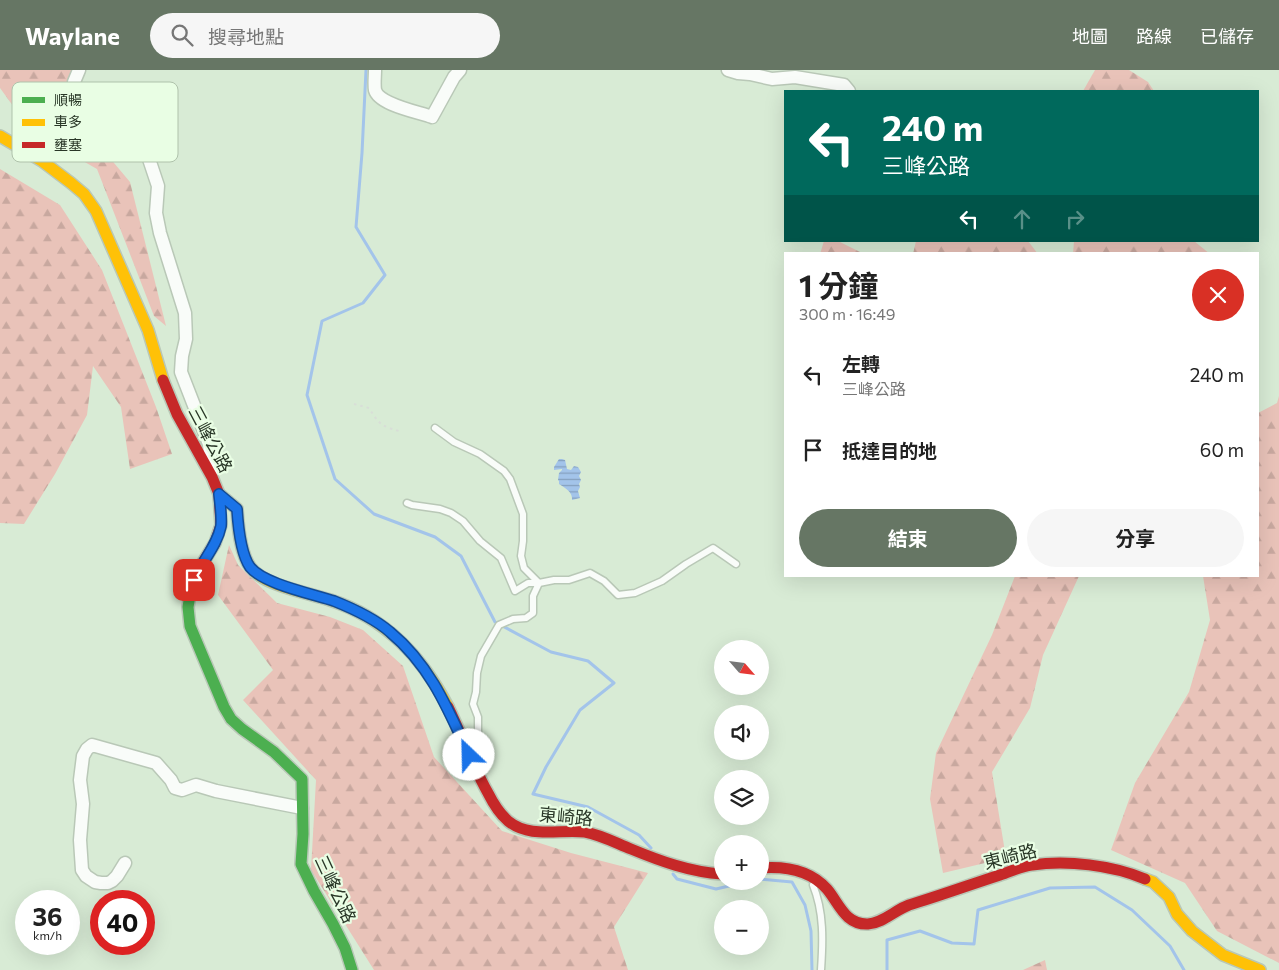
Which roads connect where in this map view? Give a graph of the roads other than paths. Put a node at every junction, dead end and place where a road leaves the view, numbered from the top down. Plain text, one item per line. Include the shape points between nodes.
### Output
1 (79, 70) edge
2 (375, 70) edge
3 (460, 70) edge
4 (728, 70) edge
5 (74, 82) edge
6 (849, 90) edge
7 (0, 136) edge
8 (12, 143) edge
9 (43, 162) edge
10 (150, 162) edge
11 (434, 428) dead end
12 (212, 476) junction
13 (219, 494) junction
14 (407, 503) dead end
15 (736, 564) dead end
16 (539, 583) junction
17 (469, 755) junction
18 (302, 808) junction
19 (125, 863) dead end
20 (769, 867) edge
21 (714, 874) edge
22 (809, 875) junction
23 (352, 970) edge
24 (821, 970) edge
25 (1260, 970) edge

1 - 5 street
2 - 3 street via 378,96 392,104 432,116
4 - 6 street via 772,79 795,77 844,85
7 - 8 street, 三峰公路
9 - 12 street, 三峰公路 via 84,194 96,211 148,330 177,414
10 - 12 street via 158,186 156,213 160,233 185,313 182,372 209,444
11 - 16 lane via 480,454 510,479 523,514 521,556 524,568
12 - 13 street, 三峰公路
13 - 17 street, 東崎路 via 237,509 238,530 247,562 258,575 366,614 409,650 434,683
13 - 18 street, 三峰公路 via 221,525 190,591 190,626 231,719 274,752 302,779
14 - 16 lane via 440,509 463,520 480,541 501,558 515,591 528,582
15 - 16 lane via 713,548 662,581 635,593 618,595 590,573 569,580
16 - 17 lane via 532,596 533,613 499,625 480,656 473,704 478,717 478,740
17 - 21 street, 東崎路 via 494,805 523,830 582,832 663,862
18 - 19 street via 196,785 182,790 175,788 156,763 92,746 83,756 80,780 82,870 95,882 108,883
18 - 23 street, 三峰公路 via 301,864 334,924
20 - 22 street, 東崎路
22 - 24 lane via 819,899 823,936
22 - 25 street, 東崎路 via 826,888 848,917 869,924 906,906 1032,865 1076,863 1131,873 1153,882 1169,897 1177,914 1192,931 1223,956

